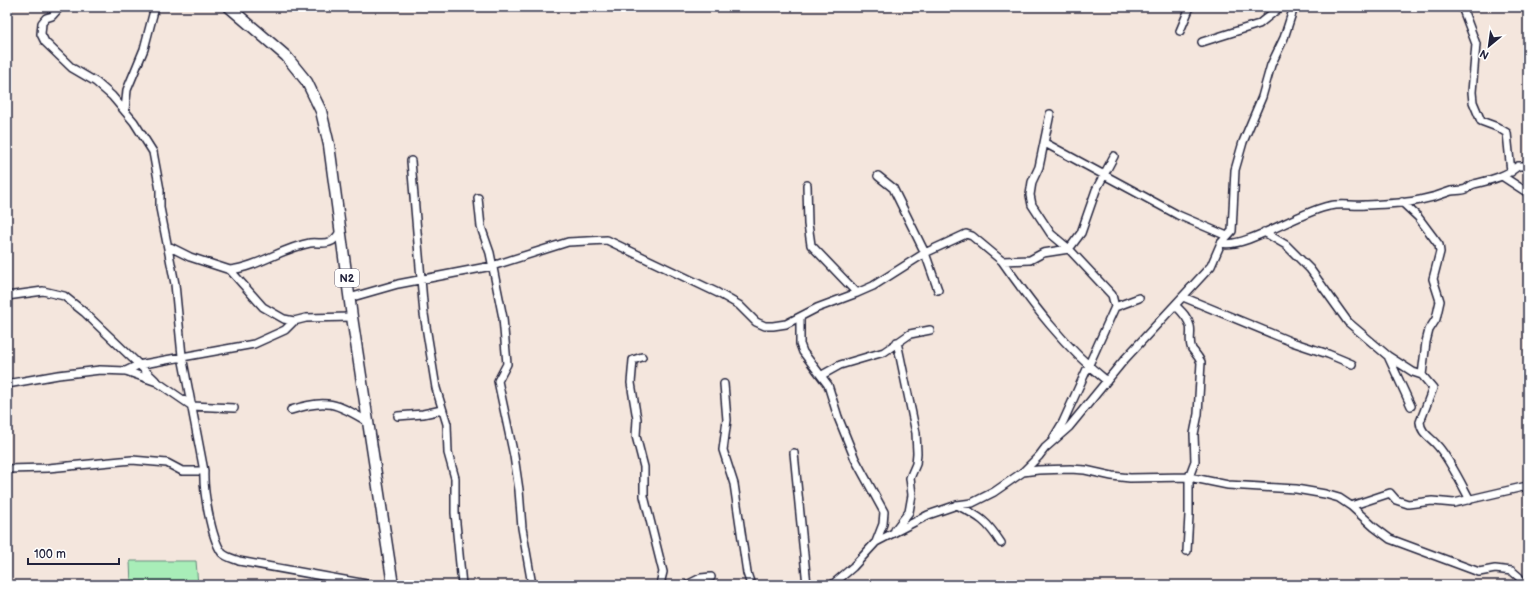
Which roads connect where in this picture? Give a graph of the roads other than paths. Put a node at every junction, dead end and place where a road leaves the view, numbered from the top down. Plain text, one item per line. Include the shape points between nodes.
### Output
1 (60, 7) edge
2 (155, 7) edge
3 (229, 7) edge
4 (1190, 7) edge
5 (1280, 7) edge
6 (1294, 7) edge
7 (1462, 7) edge
8 (1180, 30) dead end
9 (1202, 42) dead end
10 (125, 110) junction
11 (1050, 114) dead end
12 (1045, 143) junction
13 (1114, 156) dead end
14 (411, 161) dead end
15 (1528, 164) edge
16 (1511, 172) junction
17 (1104, 175) junction
18 (878, 176) dead end
19 (1502, 176) junction
20 (807, 184) dead end
21 (1528, 193) edge
22 (478, 198) dead end
23 (1402, 202) junction
24 (340, 232) junction
25 (1264, 232) junction
26 (1227, 236) junction
27 (1221, 243) junction
28 (168, 246) junction
29 (1069, 249) junction
30 (925, 253) junction
31 (1002, 262) junction
32 (492, 266) junction
33 (230, 270) junction
34 (421, 280) junction
35 (938, 290) dead end
36 (858, 293) junction
37 (7, 296) edge
38 (1183, 297) junction
39 (349, 298) junction
40 (1138, 298) dead end
41 (1175, 305) junction
42 (1115, 307) junction
43 (352, 317) junction
44 (800, 318) junction
45 (294, 321) junction
46 (930, 330) dead end
47 (897, 342) junction
48 (182, 356) junction
49 (1388, 356) junction
50 (642, 357) dead end
51 (1352, 364) dead end
52 (138, 365) junction
53 (1088, 366) junction
54 (126, 371) junction
55 (822, 375) junction
56 (1422, 376) junction
57 (157, 382) junction
58 (1107, 382) junction
59 (7, 384) edge
60 (724, 384) dead end
61 (192, 406) junction
62 (1411, 406) dead end
63 (234, 408) dead end
64 (291, 410) dead end
65 (442, 410) junction
66 (398, 416) dead end
67 (368, 422) junction
68 (1045, 448) junction
69 (794, 453) dead end
70 (7, 469) edge
71 (204, 471) junction
72 (1023, 472) junction
73 (1189, 477) junction
74 (1527, 486) edge
75 (1470, 500) junction
76 (957, 505) junction
77 (1351, 506) junction
78 (892, 534) junction
79 (876, 542) junction
80 (1001, 543) dead end
81 (1186, 551) dead end
82 (711, 577) dead end
83 (372, 585) edge
84 (393, 585) edge
85 (462, 585) edge
86 (532, 585) edge
87 (662, 585) edge
88 (688, 585) edge
89 (751, 585) edge
90 (807, 585) edge
91 (832, 585) edge
92 (1523, 585) edge

1 - 10 street via 42,22 41,34 45,42 72,68 96,82
2 - 10 street via 144,49 127,90
3 - 24 highway, N2 via 286,56 310,88 321,111 329,145
4 - 8 street
5 - 9 street via 1259,24
6 - 26 street via 1243,142 1235,170 1232,231
7 - 16 street via 1476,44 1473,102 1481,121 1497,126 1507,134
10 - 28 street via 153,152
11 - 12 street
12 - 17 street
12 - 29 street via 1032,182 1032,205 1051,234
13 - 17 street
14 - 34 street
15 - 16 street via 1518,166
16 - 19 street
17 - 26 street via 1178,215
17 - 29 street via 1096,190 1081,234
18 - 30 street via 893,188
19 - 21 street
19 - 23 street via 1440,196
20 - 36 street via 811,245
22 - 32 street via 480,227 490,252
23 - 25 street via 1330,205 1290,219
23 - 56 street via 1418,217 1439,245 1440,252 1433,279 1440,301 1436,319 1429,330 1426,342
24 - 33 street via 332,241 324,244 318,242 299,246 243,268
24 - 39 highway, N2
25 - 27 street via 1228,245
25 - 49 street via 1286,245 1321,283 1348,322
26 - 27 street
27 - 38 street via 1211,266
28 - 33 street via 190,257
28 - 48 street via 175,284
29 - 31 street via 1043,253 1030,260
29 - 42 street via 1112,295
30 - 31 street via 966,234 972,236
30 - 35 street
30 - 36 street
31 - 53 street via 1035,308
32 - 34 street
32 - 44 street via 568,242 607,240 718,292 739,305 756,322 765,326 786,324
32 - 86 street via 504,318 507,364 498,381 514,456 522,528
33 - 45 street via 263,307 284,319
34 - 39 street
34 - 65 street via 424,314
36 - 44 street via 817,308
37 - 52 street via 43,291 64,296
38 - 41 street
38 - 51 street
39 - 43 highway, N2
40 - 42 street
41 - 58 street
41 - 73 street via 1187,318 1191,327 1192,348 1201,362 1198,414 1194,434 1195,461
42 - 53 street
43 - 45 street via 318,316
43 - 67 highway, N2
44 - 55 street via 800,344 803,352
45 - 48 street via 285,330 254,344
46 - 47 street via 910,334
47 - 55 street via 884,352 840,366
47 - 78 street via 916,433 917,453 916,464 910,478 912,495 909,512
48 - 52 street
48 - 61 street
49 - 56 street
49 - 62 street
50 - 87 street via 633,360 631,382 637,419 636,436 644,467 644,496 651,530 660,552
52 - 54 street
52 - 57 street
53 - 58 street
53 - 68 street via 1063,422
54 - 57 street
54 - 59 street via 100,370
55 - 79 street via 855,459 884,512
56 - 75 street via 1433,388 1420,428 1436,444 1459,478
57 - 61 street
58 - 68 street via 1069,427
60 - 89 street via 727,420 723,450 734,484
61 - 63 street
61 - 71 street
64 - 67 street via 309,404 324,403 343,407
65 - 66 street
65 - 85 street via 447,424 448,453 455,478 455,513
67 - 84 highway, N2
68 - 72 street
69 - 90 street
70 - 71 street via 132,460 167,464 182,471
71 - 83 street via 203,486 214,540 223,555 239,562
72 - 73 street via 1085,470 1130,478
72 - 76 street via 994,492 972,502
73 - 77 street via 1228,485 1296,489 1325,494 1339,498
73 - 81 street
74 - 75 street
75 - 77 street via 1408,504 1396,500 1390,493
76 - 78 street via 928,515
76 - 80 street via 980,517 990,526
77 - 92 street via 1390,539 1479,572 1495,569 1512,571
78 - 79 street
79 - 91 street
82 - 88 street via 701,578

